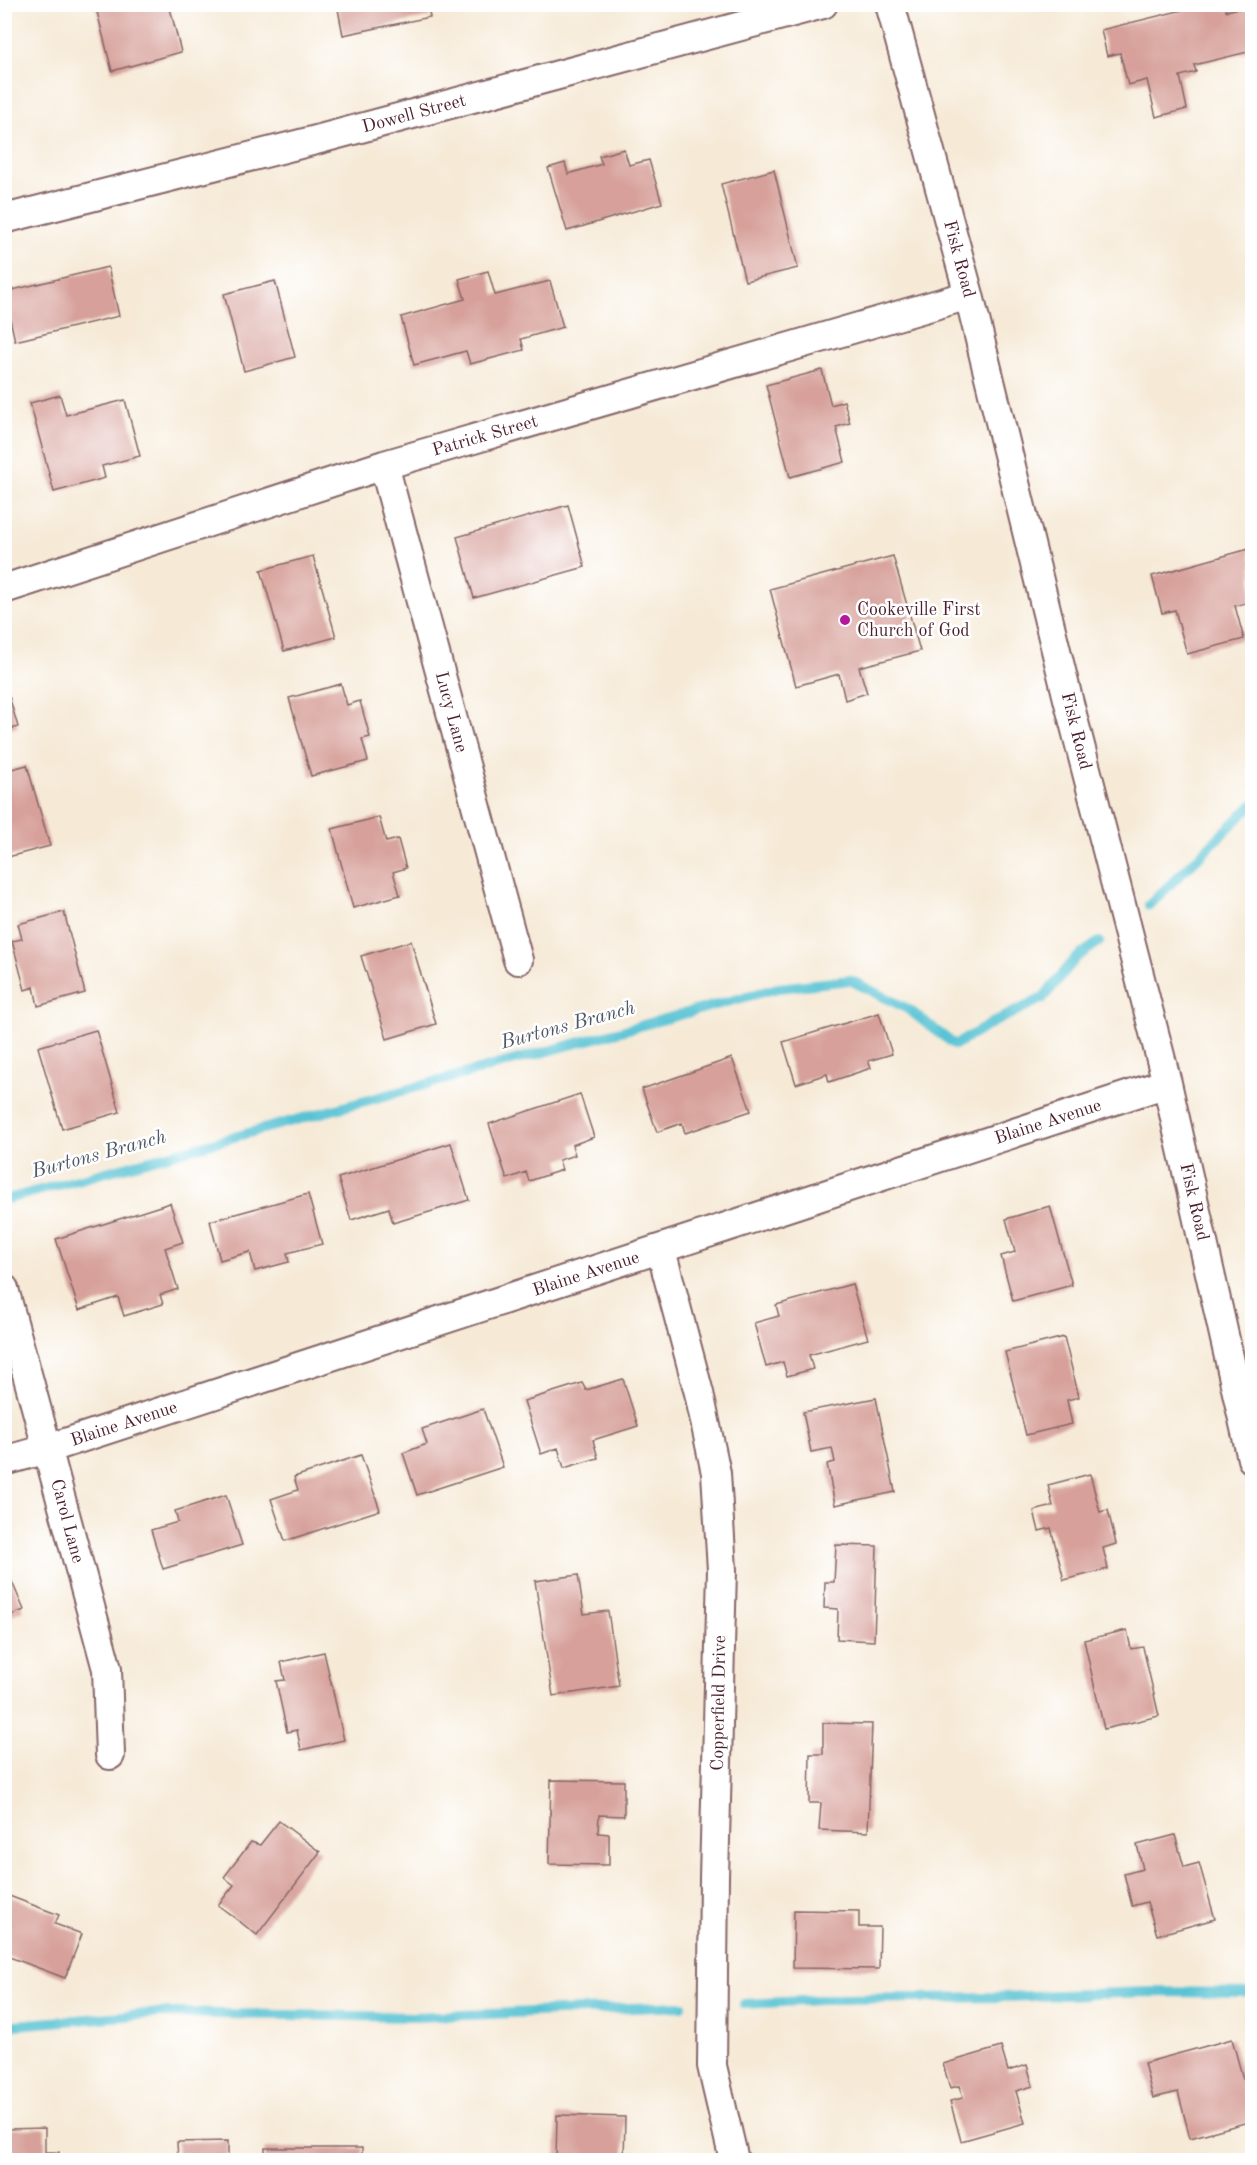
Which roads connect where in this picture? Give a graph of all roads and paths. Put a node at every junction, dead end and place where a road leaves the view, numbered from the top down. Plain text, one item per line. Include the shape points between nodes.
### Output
1 (823, 4) edge
2 (890, 4) edge
3 (4, 219) edge
4 (969, 295) junction
5 (384, 465) junction
6 (4, 589) edge
7 (518, 960) dead end
8 (1167, 1083) junction
9 (661, 1250) junction
10 (4, 1289) edge
11 (47, 1449) junction
12 (1252, 1459) edge
13 (4, 1461) edge
14 (110, 1755) dead end
15 (734, 2160) edge

1 - 3 street, Dowell Street
2 - 4 street, Fisk Road
4 - 5 street, Patrick Street
4 - 8 street, Fisk Road
5 - 6 street, Patrick Street
5 - 7 street, Lucy Lane
8 - 9 street, Blaine Avenue
8 - 12 street, Fisk Road
9 - 11 street, Blaine Avenue
9 - 15 street, Copperfield Drive via 716,1473 722,1570 712,2066
10 - 11 street, Carol Lane
11 - 13 street, Blaine Avenue
11 - 14 street, Carol Lane via 108,1669

